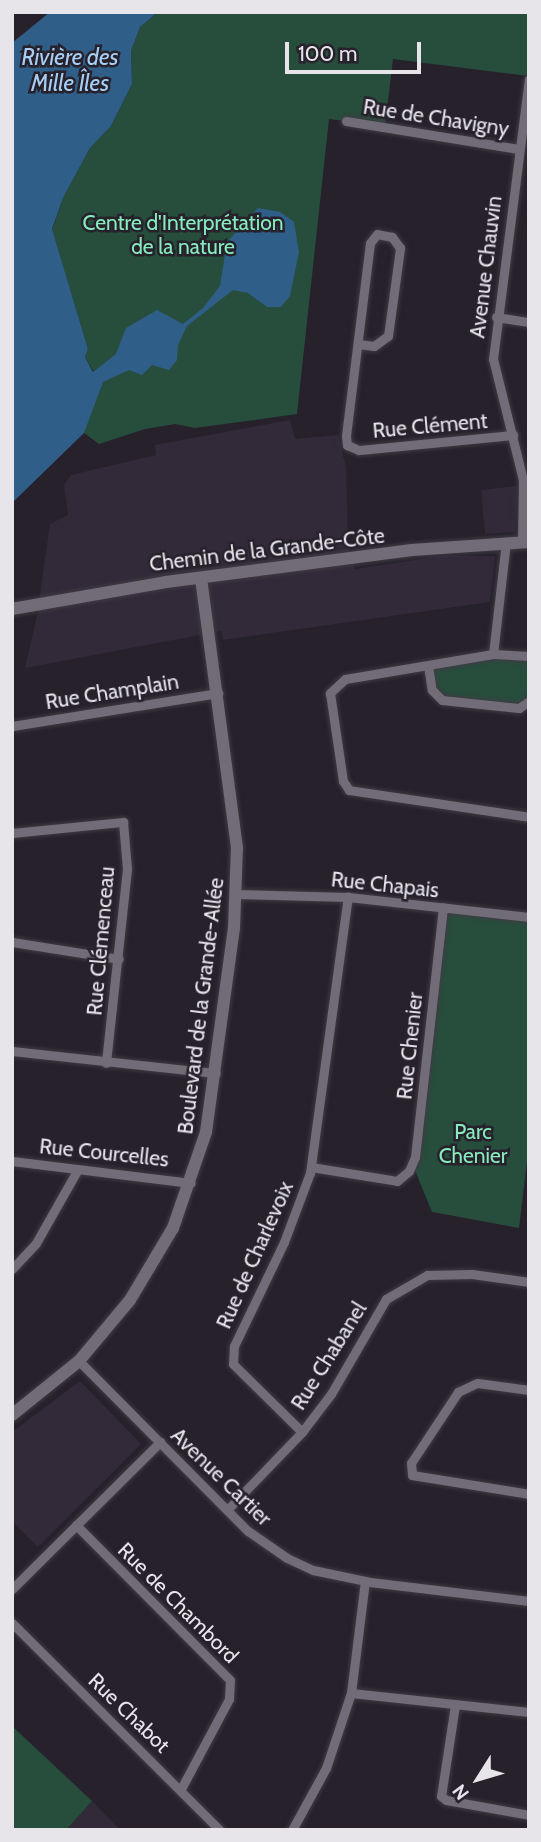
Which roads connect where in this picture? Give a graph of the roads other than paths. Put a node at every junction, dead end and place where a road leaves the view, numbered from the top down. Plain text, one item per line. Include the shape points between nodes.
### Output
1 (529, 79) edge
2 (346, 121) dead end
3 (519, 149) junction
4 (496, 317) junction
5 (529, 322) edge
6 (358, 344) junction
7 (513, 435) junction
8 (506, 542) junction
9 (526, 542) edge
10 (201, 578) junction
11 (12, 609) edge
12 (493, 654) junction
13 (529, 656) edge
14 (428, 666) junction
15 (218, 693) junction
16 (529, 701) edge
17 (12, 726) edge
18 (529, 817) edge
19 (12, 834) edge
20 (237, 894) junction
21 (348, 897) junction
22 (443, 908) junction
23 (529, 917) edge
24 (12, 942) edge
25 (119, 959) junction
26 (12, 1051) edge
27 (106, 1063) junction
28 (216, 1073) junction
29 (12, 1161) edge
30 (311, 1167) junction
31 (78, 1169) junction
32 (191, 1183) junction
33 (12, 1269) edge
34 (529, 1282) edge
35 (79, 1361) junction
36 (529, 1390) edge
37 (12, 1415) edge
38 (302, 1432) junction
39 (160, 1442) junction
40 (529, 1494) edge
41 (227, 1510) junction
42 (76, 1525) junction
43 (365, 1581) junction
44 (12, 1589) edge
45 (529, 1601) edge
46 (12, 1623) edge
47 (351, 1693) junction
48 (455, 1705) junction
49 (529, 1712) edge
50 (181, 1788) junction
51 (529, 1815) edge
52 (220, 1830) edge
53 (292, 1830) edge

1 - 3 street, Avenue Chauvin
2 - 3 street, Rue de Chavigny
3 - 4 street, Avenue Chauvin
4 - 5 street
4 - 7 street, Avenue Chauvin via 493,359
6 - 6 street via 370,243 377,234 392,237 400,248 388,336 374,346
6 - 7 street, Rue Clément via 346,438 350,448
7 - 9 street, Avenue Chauvin via 524,487
8 - 9 street, Chemin de la Grande-Côte
8 - 10 street, Chemin de la Grande-Côte
8 - 12 street
10 - 11 street, Chemin de la Grande-Côte
10 - 15 street, Boulevard de la Grande-Allée
12 - 13 street
12 - 14 street
14 - 16 street via 432,690 442,699 519,708
14 - 18 street via 335,684 330,693 343,781 360,794
15 - 17 street, Rue Champlain
15 - 20 street, Boulevard de la Grande-Allée via 234,805
19 - 25 street, Rue Clémenceau via 123,822 127,869
20 - 21 street, Rue Chapais
20 - 28 street, Boulevard de la Grande-Allée
21 - 22 street, Rue Chapais
21 - 30 street, Rue de Charlevoix
22 - 23 street, Rue Chapais
22 - 30 street, Rue Chenier via 415,1157 409,1171 397,1181
24 - 25 street
25 - 27 street, Rue Clémenceau
26 - 27 street
27 - 28 street
28 - 32 street, Boulevard de la Grande-Allée
29 - 31 street, Rue Courcelles
30 - 38 street, Rue de Charlevoix via 284,1242 233,1346 233,1364
31 - 32 street, Rue Courcelles
31 - 33 street via 36,1243
32 - 35 street, Boulevard de la Grande-Allée via 147,1275
34 - 38 street, Rue Chabanel via 472,1274 427,1275 407,1284 386,1299 331,1394
35 - 37 street, Boulevard de la Grande-Allée
35 - 39 street, Avenue Cartier
36 - 40 street via 477,1382 458,1392 411,1463 412,1475
38 - 41 street, Rue Chabanel
39 - 41 street, Avenue Cartier
39 - 42 street
41 - 43 street, Avenue Cartier via 287,1558 313,1570
42 - 44 street
42 - 50 street, Rue de Chambord via 230,1680 229,1699
43 - 45 street, Avenue Cartier
43 - 47 street
46 - 50 street, Rue Chabot
47 - 48 street
47 - 53 street via 326,1768
48 - 49 street
48 - 51 street via 441,1796
50 - 52 street, Rue Chabot

